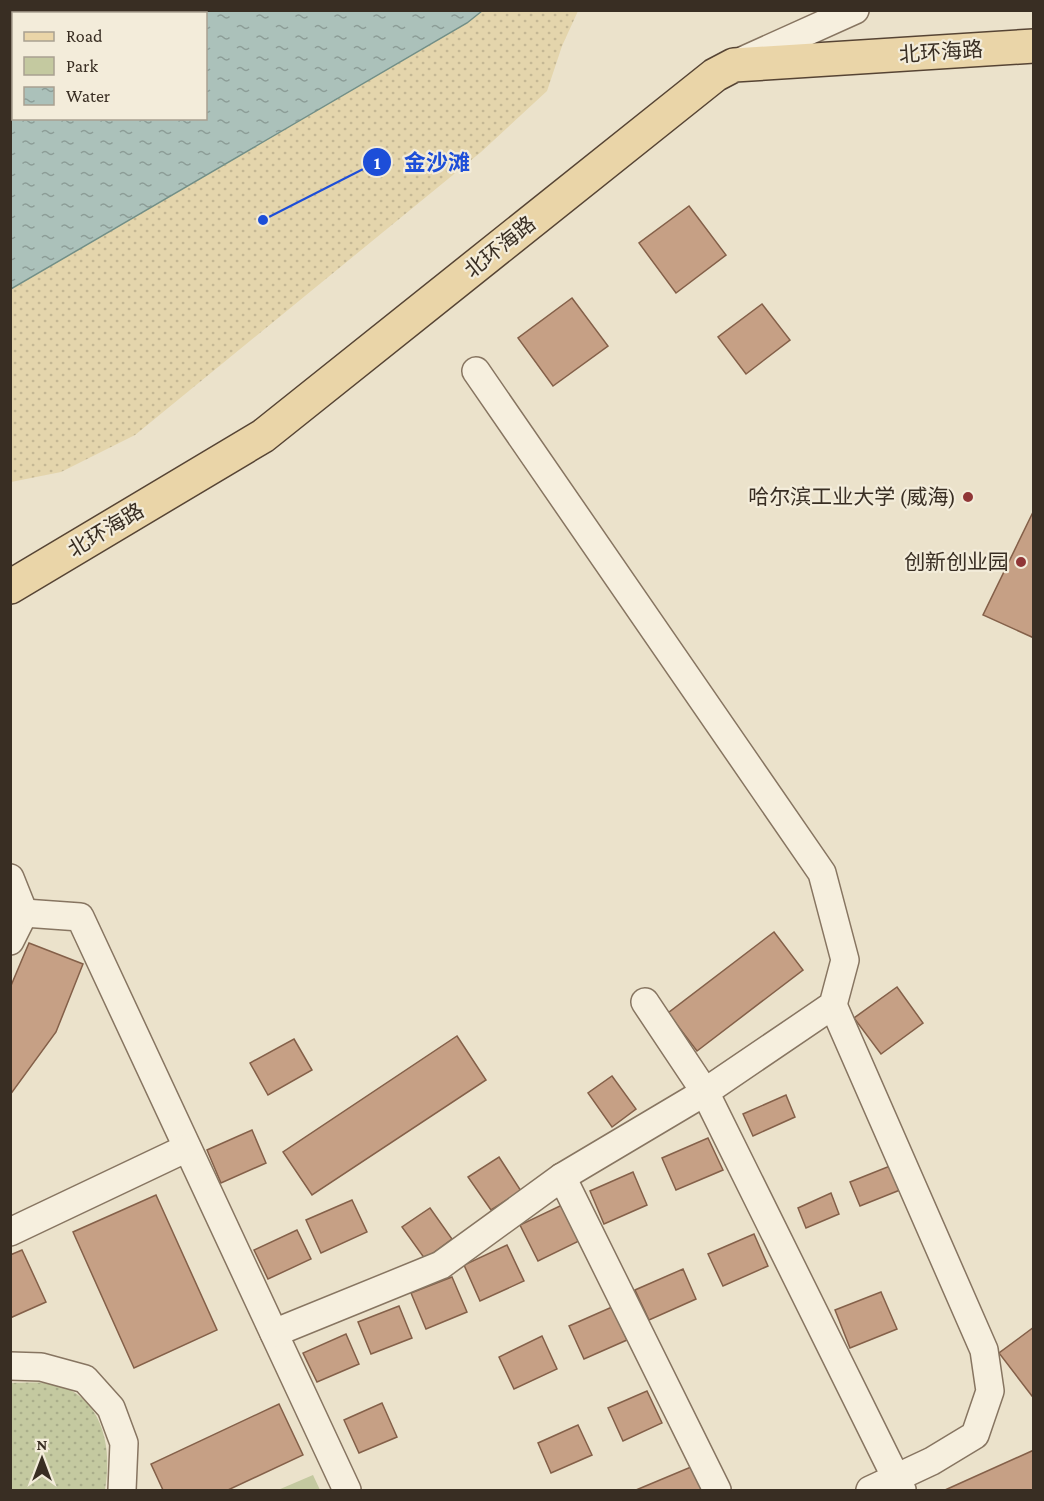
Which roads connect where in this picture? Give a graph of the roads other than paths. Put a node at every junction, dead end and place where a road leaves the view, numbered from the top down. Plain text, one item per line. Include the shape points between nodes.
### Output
1 (855, 10) edge
2 (1034, 46) edge
3 (734, 65) junction
4 (476, 371) dead end
5 (10, 587) edge
6 (10, 878) edge
7 (24, 913) junction
8 (10, 941) edge
9 (645, 1002) dead end
10 (833, 1005) junction
11 (705, 1092) junction
12 (187, 1148) junction
13 (562, 1176) junction
14 (10, 1232) edge
15 (274, 1334) junction
16 (10, 1366) edge
17 (899, 1485) edge
18 (122, 1491) edge
19 (347, 1491) edge
20 (717, 1491) edge
21 (870, 1491) edge

1 - 3 street
2 - 3 main road, 北环海路
3 - 5 main road, 北环海路 via 715,75 263,436
4 - 10 street via 822,873 845,960
6 - 7 street
7 - 8 street
7 - 12 street via 80,917
9 - 11 street
10 - 11 street
10 - 17 street via 984,1350 990,1391 975,1435
11 - 13 street
11 - 17 street
12 - 14 street
12 - 15 street
13 - 15 street via 441,1265
13 - 20 street
15 - 19 street
16 - 18 street via 40,1367 85,1379 111,1408 124,1443
17 - 21 street

